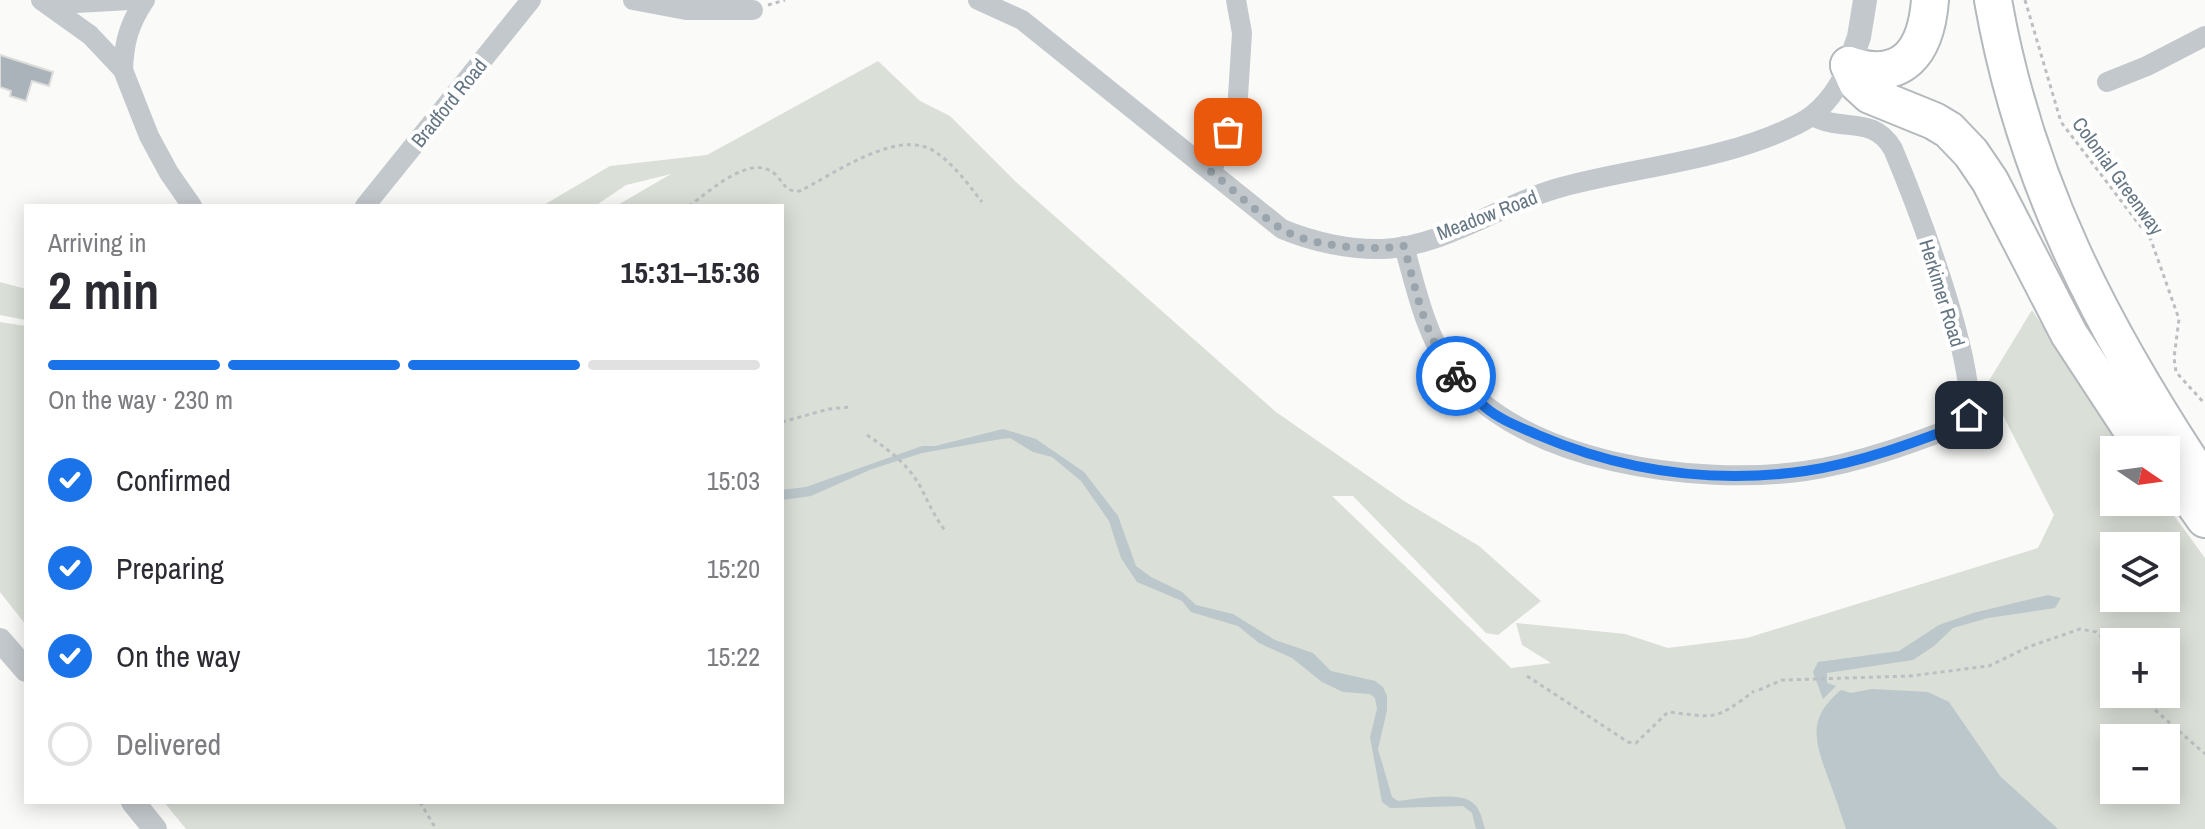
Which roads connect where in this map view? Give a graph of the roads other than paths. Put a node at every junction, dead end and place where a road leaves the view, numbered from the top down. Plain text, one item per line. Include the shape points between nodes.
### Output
1 (41, 0) edge
2 (51, 0) edge
3 (130, 0) edge
4 (145, 0) edge
5 (531, 0) edge
6 (633, 0) edge
7 (978, 0) edge
8 (1236, 0) edge
9 (1865, 0) edge
10 (1930, 0) edge
11 (1973, 0) edge
12 (1993, 0) edge
13 (753, 10) dead end
14 (2205, 36) edge
15 (1849, 65) junction
16 (123, 70) junction
17 (2107, 82) dead end
18 (1813, 116) junction
19 (1211, 172) junction
20 (191, 204) edge
21 (367, 204) edge
22 (1404, 246) junction
23 (2136, 436) edge
24 (2149, 436) edge
25 (2180, 484) edge
26 (2205, 484) edge
27 (2180, 496) edge
28 (2205, 519) edge
29 (2205, 529) edge
30 (0, 640) edge
31 (24, 668) edge
32 (135, 804) edge
33 (155, 829) edge

1 - 16 street via 90,35
2 - 3 street
4 - 16 street via 124,41
5 - 21 street, Bradford Road
6 - 13 street via 686,10
7 - 19 street, Meadow Road via 1022,20
8 - 19 street via 1242,33 1237,112
9 - 15 street
10 - 15 highway via 1919,45 1903,64 1887,72
11 - 24 highway via 2003,126 2043,236 2093,344
12 - 26 highway via 2022,120 2062,232 2112,336
14 - 17 street
15 - 18 street, Meadow Road
15 - 23 highway via 1870,95 1934,121 1971,153 2069,334
16 - 20 street via 149,136
18 - 22 street, Meadow Road via 1747,144 1560,187 1466,227
18 - 22 street, Herkimer Road via 1871,128 1893,149 1955,324 1969,387 1968,422 1805,471 1759,475 1628,466 1561,445 1486,408 1452,372 1436,345
19 - 22 street, Meadow Road via 1282,229 1302,238 1383,249
25 - 28 highway
27 - 29 highway
30 - 31 street
32 - 33 street

